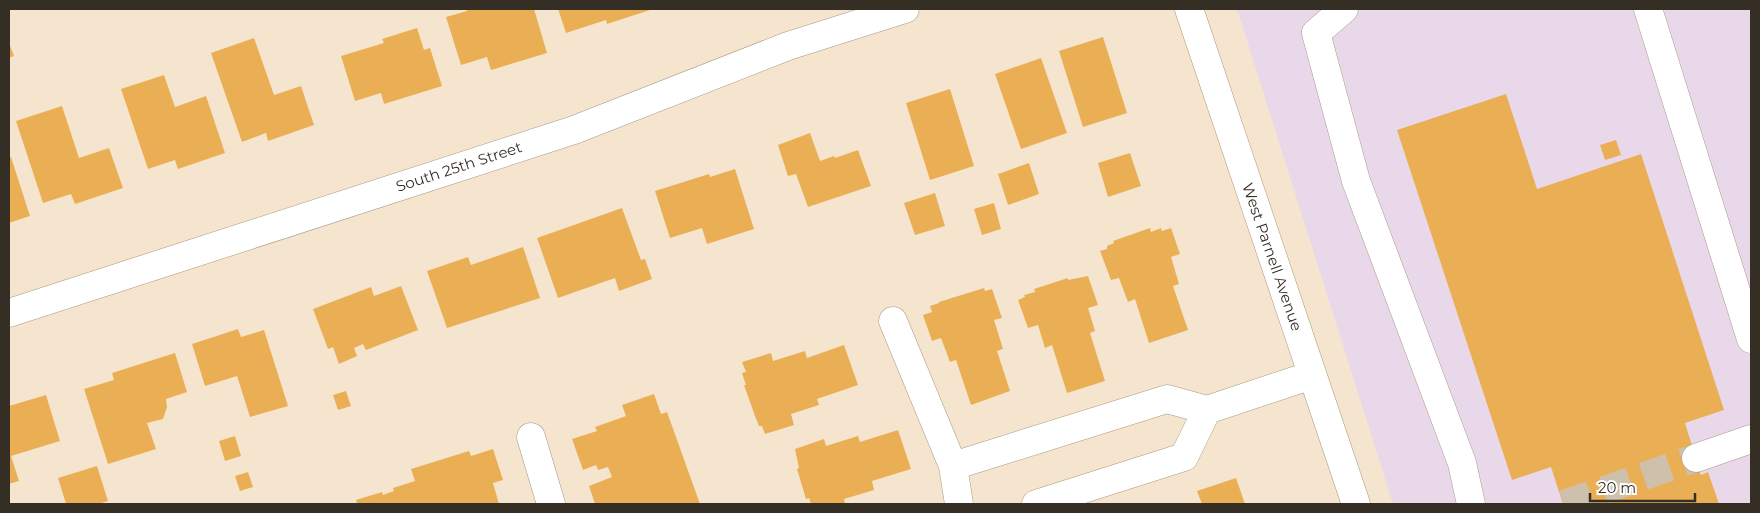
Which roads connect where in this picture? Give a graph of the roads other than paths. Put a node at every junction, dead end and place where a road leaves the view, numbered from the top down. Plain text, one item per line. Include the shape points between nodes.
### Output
1 (906, 9) edge
2 (1189, 9) edge
3 (1344, 9) edge
4 (1648, 9) edge
5 (9, 313) edge
6 (893, 321) dead end
7 (1751, 339) edge
8 (1312, 375) junction
9 (1206, 410) junction
10 (530, 437) dead end
11 (1751, 438) edge
12 (1696, 458) tunnel mouth
13 (953, 466) junction
14 (551, 504) edge
15 (958, 504) edge
16 (1036, 504) edge
17 (1356, 504) edge
18 (1471, 504) edge

1 - 5 street, South 25th Street via 788,46 574,130
2 - 8 street, West Parnell Avenue
3 - 18 street via 1316,34 1356,181 1462,463
4 - 7 street
6 - 13 street
8 - 9 street
8 - 17 street, West Parnell Avenue
9 - 13 street via 1167,399
9 - 16 street via 1184,457
10 - 14 street
11 - 12 street
13 - 15 street

